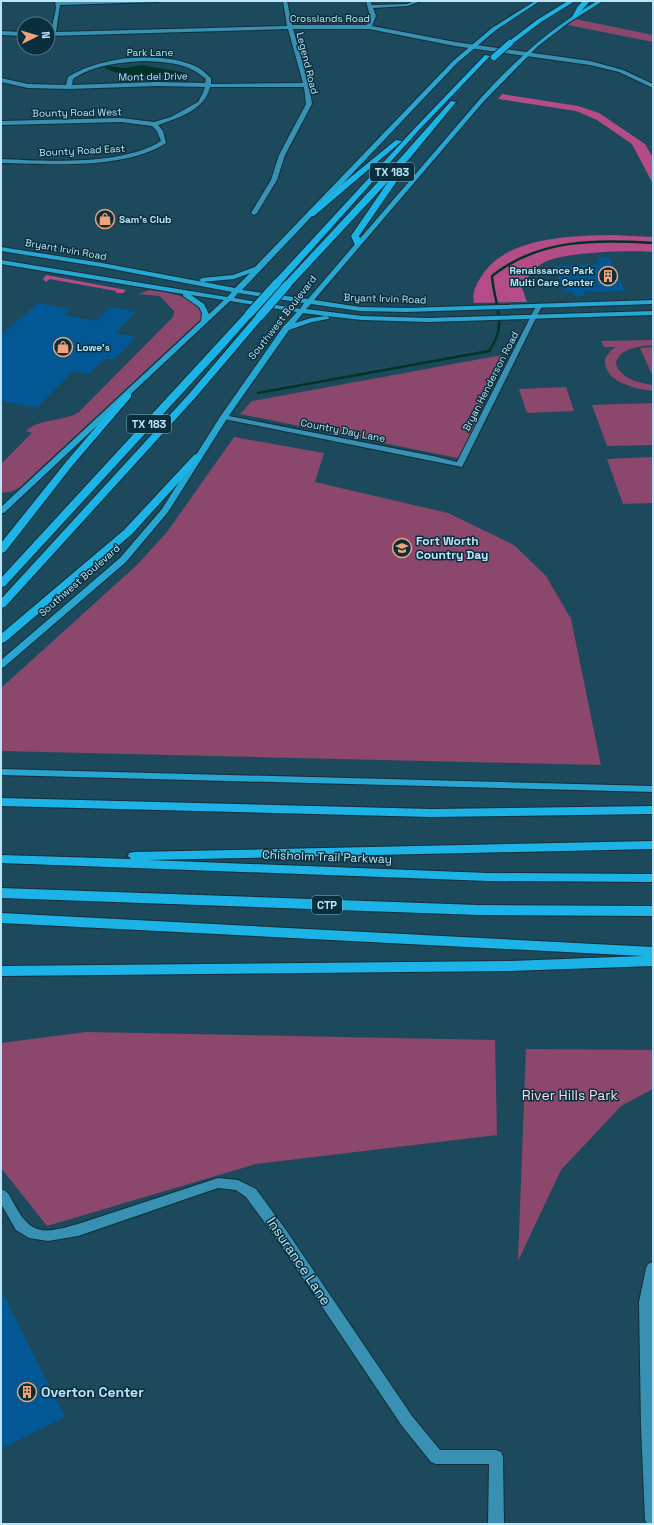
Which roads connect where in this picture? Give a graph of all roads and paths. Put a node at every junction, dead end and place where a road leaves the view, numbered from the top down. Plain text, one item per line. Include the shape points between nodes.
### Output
1 (157, 1) edge
2 (285, 1) edge
3 (368, 1) edge
4 (419, 1) edge
5 (538, 1) edge
6 (564, 1) edge
7 (572, 1) edge
8 (587, 1) edge
9 (601, 1) edge
10 (57, 2) edge
11 (370, 7) junction
12 (54, 16) edge
13 (574, 16) junction
14 (290, 27) junction
15 (369, 27) junction
16 (1, 33) edge
17 (16, 34) edge
18 (56, 34) edge
19 (472, 46) junction
20 (525, 53) junction
21 (490, 57) junction
22 (1, 80) edge
23 (209, 85) junction
24 (306, 85) junction
25 (653, 86) edge
26 (69, 87) junction
27 (1, 123) edge
28 (154, 124) junction
29 (417, 129) junction
30 (407, 156) junction
31 (1, 161) edge
32 (254, 213) dead end
33 (311, 214) junction
34 (358, 243) junction
35 (1, 249) edge
36 (1, 262) edge
37 (264, 262) junction
38 (178, 279) junction
39 (325, 282) junction
40 (165, 290) junction
41 (237, 291) junction
42 (229, 299) junction
43 (308, 302) junction
44 (653, 302) edge
45 (539, 306) junction
46 (344, 308) junction
47 (302, 311) junction
48 (653, 313) edge
49 (344, 316) junction
50 (533, 317) junction
51 (204, 323) junction
52 (286, 329) junction
53 (128, 395) junction
54 (224, 416) junction
55 (196, 457) junction
56 (459, 465) joint
57 (1, 511) edge
58 (1, 550) edge
59 (1, 584) edge
60 (1, 605) edge
61 (1, 640) edge
62 (1, 665) edge
63 (1, 772) edge
64 (653, 789) edge
65 (1, 802) edge
66 (653, 810) edge
67 (653, 845) edge
68 (1, 859) edge
69 (24, 860) junction
70 (653, 878) edge
71 (1, 893) edge
72 (653, 911) edge
73 (1, 918) edge
74 (653, 952) edge
75 (653, 961) edge
76 (1, 971) edge
77 (1, 1194) edge
78 (653, 1268) edge
79 (653, 1520) edge
80 (496, 1524) edge

1 - 10 street
2 - 14 street, Legend Road
3 - 11 street
4 - 11 street via 398,6
5 - 19 main road
6 - 21 highway, Southwest Boulevard / TX 183 via 502,42
7 - 21 highway, Southwest Boulevard / TX 183, bridge via 539,21
8 - 13 highway
9 - 13 main road, Southwest Boulevard
10 - 12 street
11 - 15 street via 373,16
13 - 20 main road, Southwest Boulevard
14 - 15 street, Crosslands Road
14 - 18 street, Crosslands Road
14 - 24 street, Legend Road
15 - 19 street, Crosslands Road
16 - 17 street
19 - 20 street, Crosslands Road
19 - 33 main road
20 - 25 street, Crosslands Road via 603,66 631,75
20 - 34 main road, Southwest Boulevard
21 - 29 highway, Southwest Boulevard / TX 183
21 - 30 highway, Southwest Boulevard / TX 183
22 - 26 street, Mont del Drive via 28,86
23 - 24 street, Mont del Drive
23 - 26 street, Mont del Drive
23 - 26 street, Park Lane via 209,79 200,69 163,60 141,60 82,70 70,78
23 - 28 street via 200,103 173,118
24 - 32 street, Legend Road via 306,112 282,155 274,180
27 - 28 street, Bounty Road West via 121,120
28 - 31 street, Bounty Road East via 164,142 139,155 93,160
29 - 33 highway via 407,134
29 - 59 highway, Southwest Boulevard / TX 183, bridge via 176,396
30 - 34 highway via 406,162 355,236
30 - 60 highway, Southwest Boulevard / TX 183, bridge
33 - 37 main road
34 - 39 main road, Southwest Boulevard
35 - 38 main road, Bryant Irvin Road
36 - 40 main road, Bryant Irvin Road
37 - 38 main road via 234,277 216,280
37 - 41 main road
38 - 41 main road, Bryant Irvin Road
39 - 43 main road, Southwest Boulevard
39 - 46 main road via 323,293 327,299
40 - 42 main road, Bryant Irvin Road
40 - 51 main road via 190,297 200,304 206,313
41 - 42 main road
41 - 43 main road, Bryant Irvin Road
42 - 47 main road, Bryant Irvin Road
42 - 51 main road
43 - 46 main road, Bryant Irvin Road
43 - 47 main road, Southwest Boulevard
44 - 45 main road, Bryant Irvin Road
45 - 46 main road, Bryant Irvin Road via 391,310
45 - 50 street, Bryan Henderson Road
47 - 49 main road, Bryant Irvin Road
47 - 52 main road, Southwest Boulevard
48 - 50 main road, Bryant Irvin Road
49 - 50 main road, Bryant Irvin Road via 409,320
49 - 52 main road via 311,320
50 - 56 street, Bryan Henderson Road
51 - 53 main road
52 - 54 main road, Southwest Boulevard
53 - 57 main road
53 - 58 highway
54 - 55 main road, Southwest Boulevard
54 - 56 street, Country Day Lane
55 - 61 highway via 128,532
55 - 62 main road, Southwest Boulevard via 165,510 123,560
63 - 64 main road
65 - 66 highway via 372,811
67 - 69 highway via 268,852
68 - 69 highway, Chisholm Trail Parkway
69 - 70 highway, Chisholm Trail Parkway via 494,877
71 - 72 highway, CTP via 485,910
73 - 74 highway
75 - 76 highway via 510,966
77 - 80 street, Insurance Lane via 21,1227 40,1237 60,1236 218,1183 238,1185 251,1193 407,1420 436,1457 496,1457
78 - 79 street via 646,1302 648,1427

